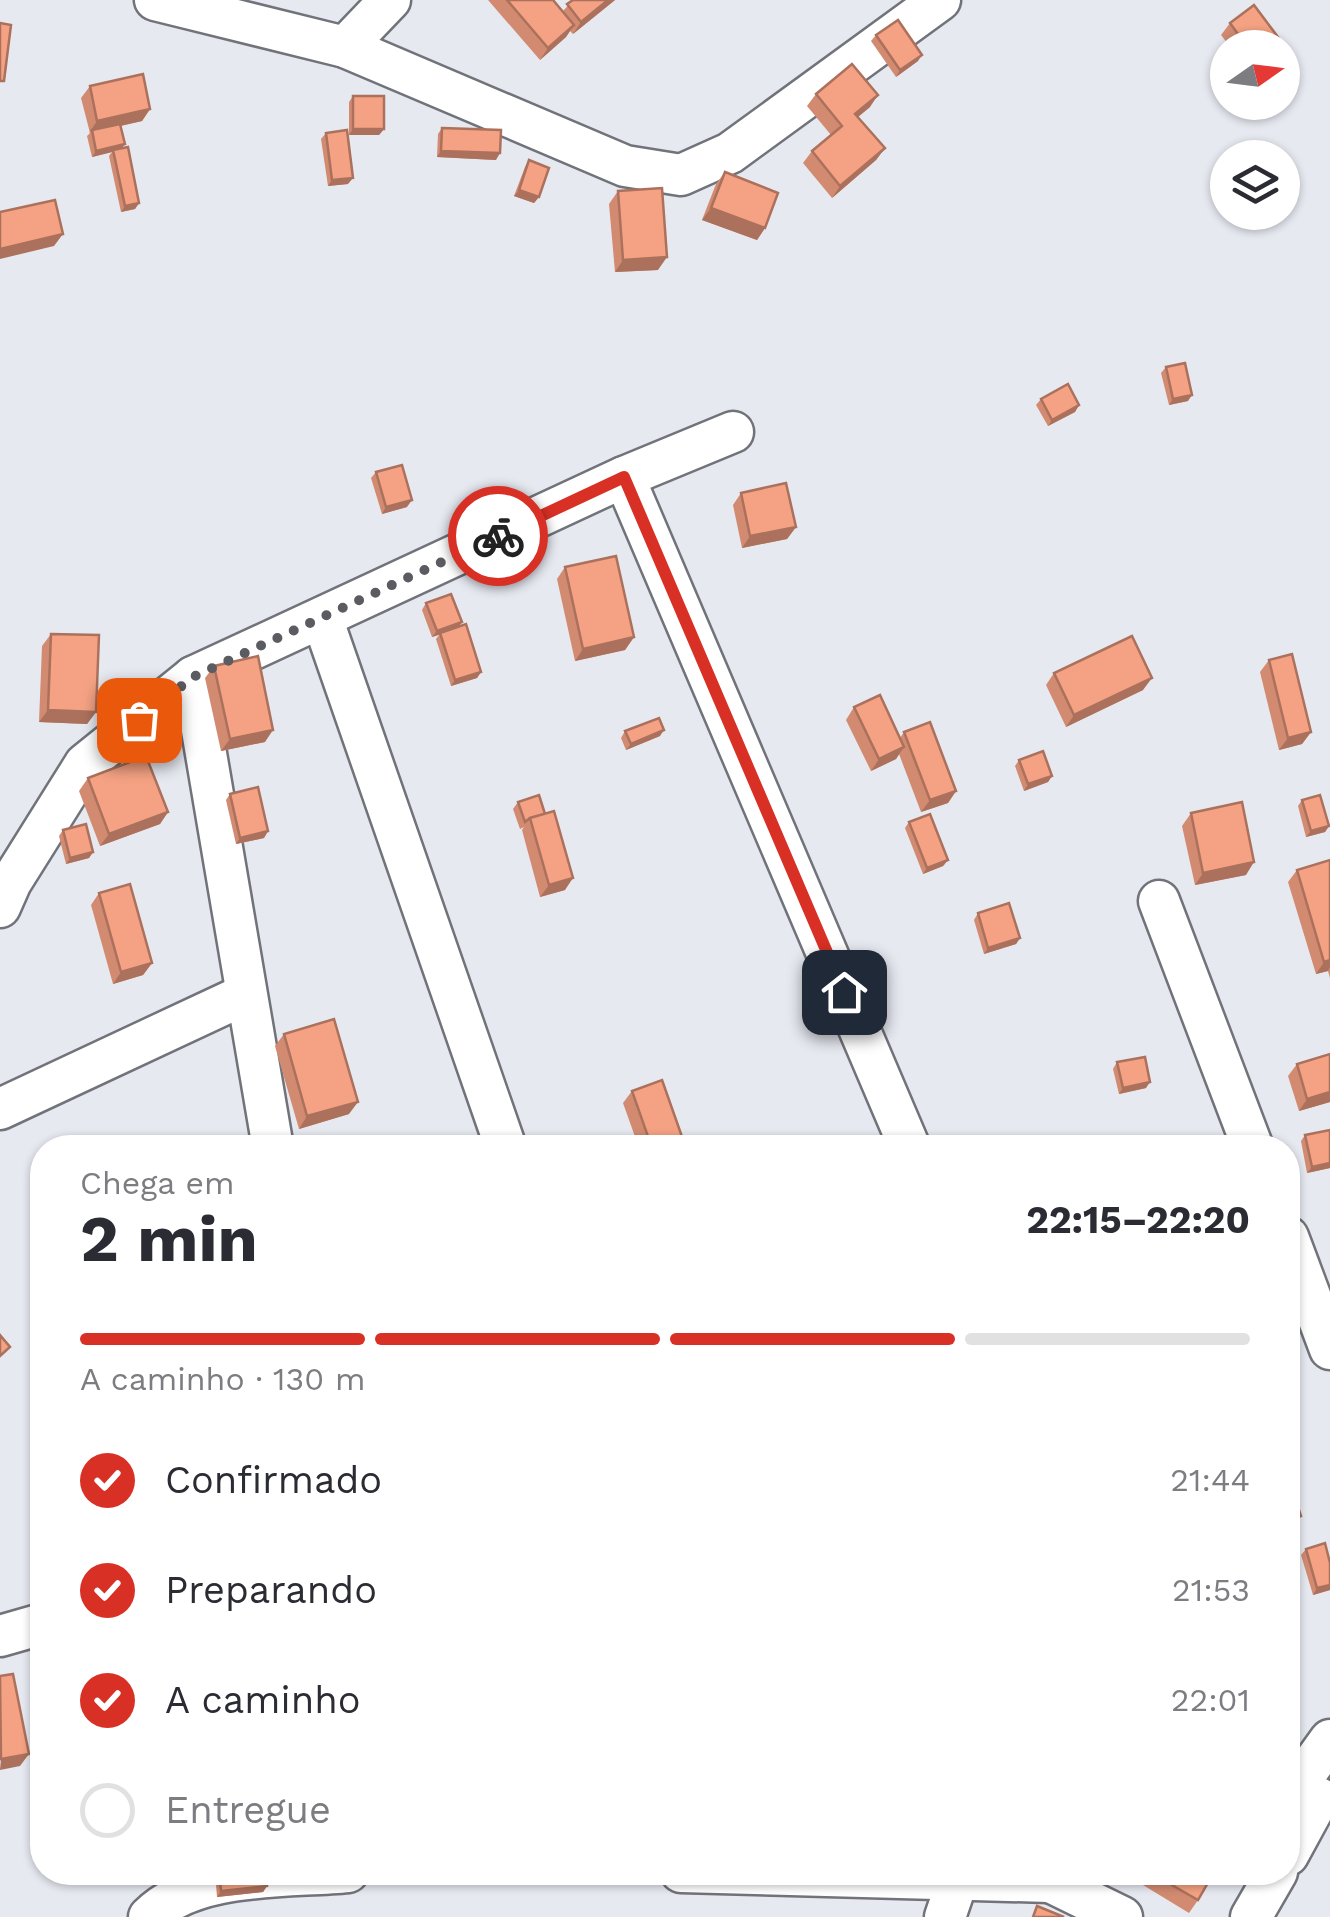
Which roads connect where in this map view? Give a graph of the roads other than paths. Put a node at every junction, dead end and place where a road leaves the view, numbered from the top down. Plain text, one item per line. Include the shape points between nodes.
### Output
1 (155, 0) edge
2 (390, 0) edge
3 (940, 0) edge
4 (345, 47) junction
5 (734, 432) dead end
6 (624, 477) junction
7 (322, 618) junction
8 (193, 677) junction
9 (1159, 901) dead end
10 (0, 907) edge
11 (246, 994) junction
12 (0, 1109) edge
13 (271, 1135) edge
14 (501, 1135) edge
15 (904, 1135) edge
16 (1248, 1135) edge
17 (1300, 1266) edge
18 (1326, 1328) edge
19 (30, 1627) edge
20 (0, 1636) edge
21 (1330, 1740) edge
22 (1308, 1792) edge
23 (1300, 1817) edge
24 (207, 1885) edge
25 (811, 1885) edge
26 (1008, 1885) edge
27 (1056, 1885) edge
28 (1270, 1885) edge
29 (951, 1899) edge
30 (149, 1917) edge
31 (1122, 1917) edge
32 (1251, 1917) edge

1 - 4 street
2 - 4 street
3 - 4 street via 730,153 681,175 624,166
5 - 6 street
6 - 7 street
6 - 15 street
7 - 8 street
7 - 14 street
8 - 10 street via 85,764
8 - 11 street
9 - 16 street
11 - 12 street
11 - 13 street
17 - 18 street
19 - 20 street
21 - 22 street
22 - 23 street
24 - 30 street via 165,1901
25 - 29 street
26 - 29 street
27 - 31 street
28 - 32 street

